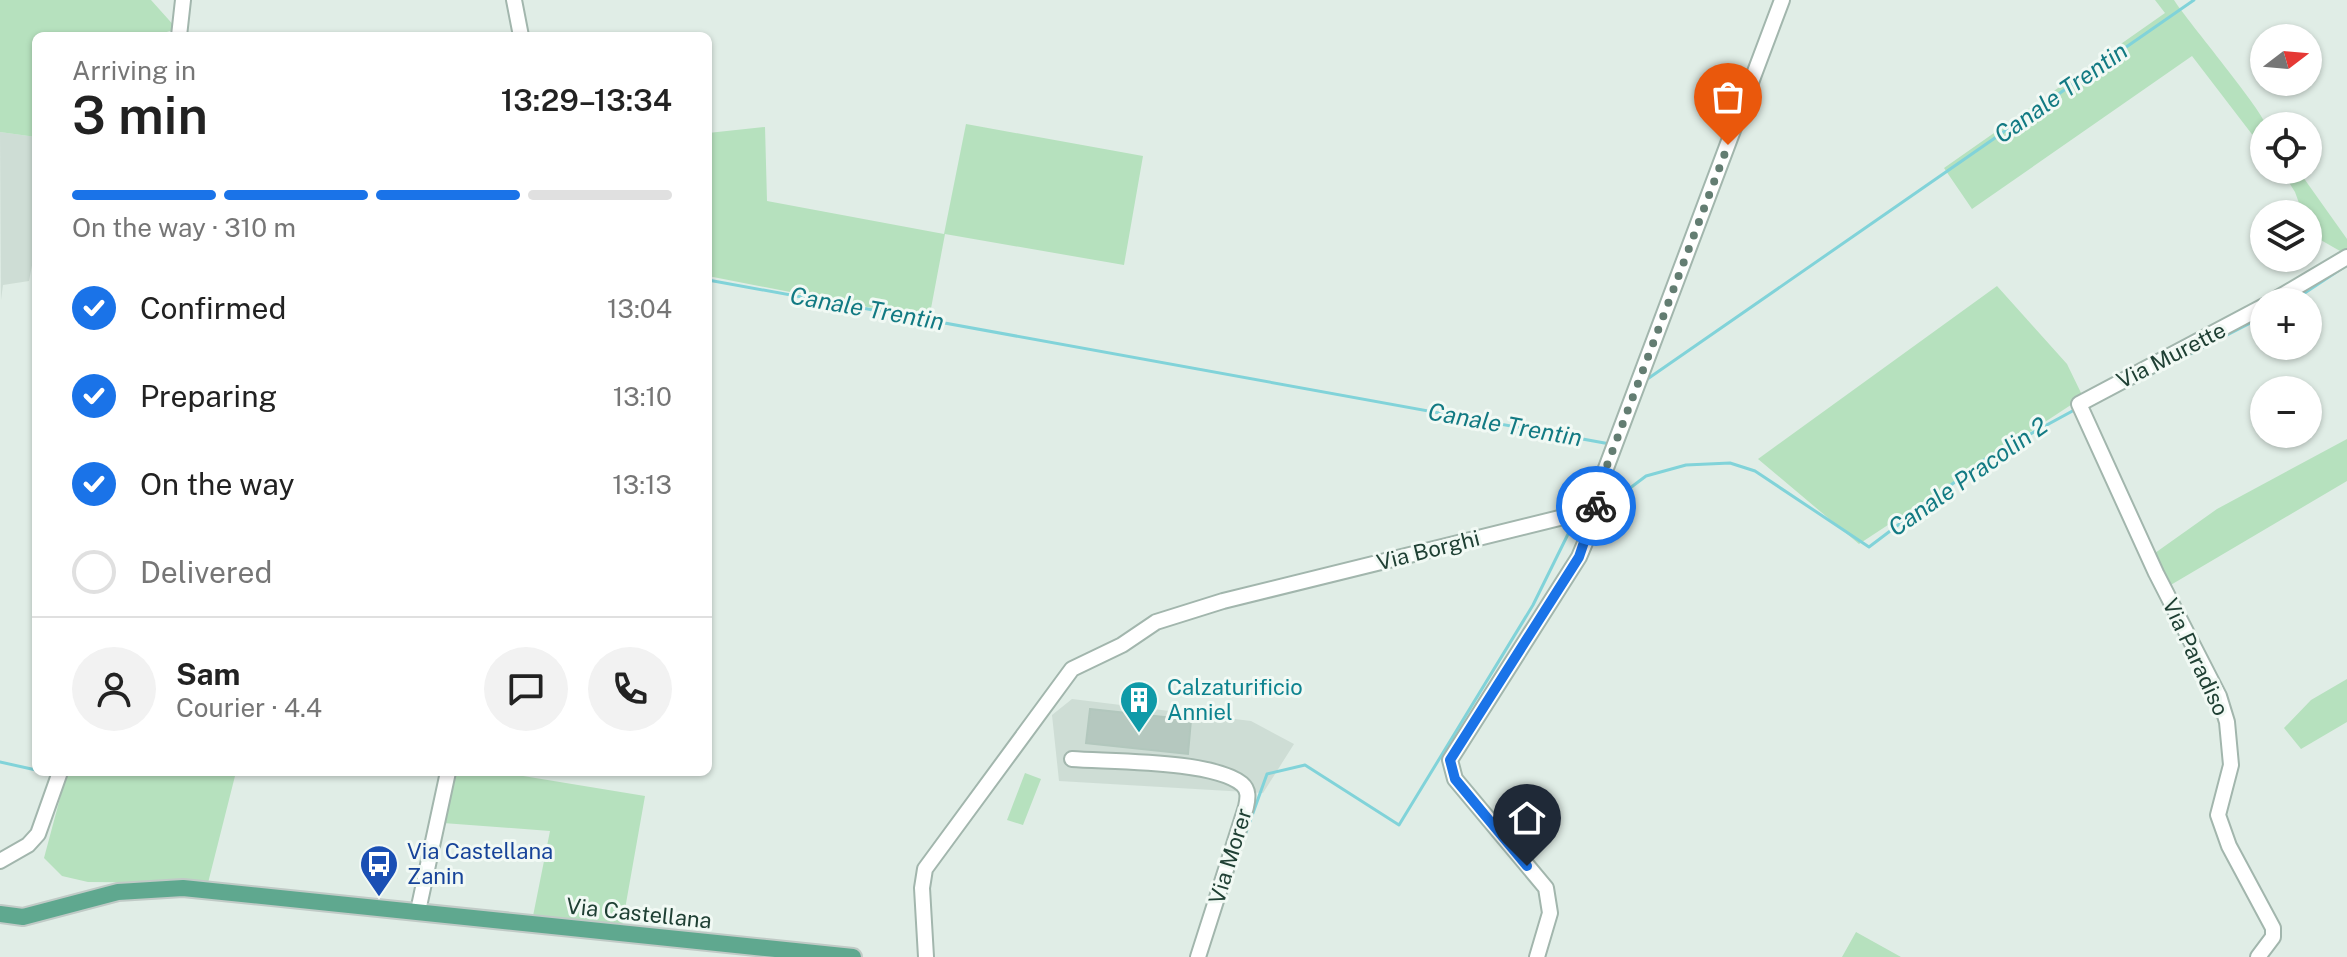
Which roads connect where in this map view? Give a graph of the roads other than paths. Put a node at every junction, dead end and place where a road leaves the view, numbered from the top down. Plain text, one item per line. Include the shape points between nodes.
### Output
1 (183, 0) edge
2 (514, 0) edge
3 (1782, 0) edge
4 (179, 32) edge
5 (520, 32) edge
6 (2347, 257) edge
7 (2295, 288) edge
8 (2250, 313) edge
9 (2079, 404) joint
10 (1596, 509) junction
11 (1072, 759) dead end
12 (59, 776) edge
13 (447, 776) edge
14 (4, 857) edge
15 (88, 899) junction
16 (418, 911) junction
17 (0, 914) edge
18 (0, 928) edge
19 (853, 957) edge
20 (926, 957) edge
21 (1198, 957) edge
22 (1537, 957) edge
23 (2258, 957) edge

1 - 4 street
2 - 5 street
3 - 10 street via 1600,484
6 - 7 street
8 - 9 street, Via Murette
9 - 23 street, Via Paradiso via 2223,709 2231,765 2218,815 2273,928 2273,937
10 - 20 street, Via Borghi via 1177,613 1072,669 925,869
10 - 22 street via 1579,557 1450,760 1455,779 1546,888 1550,913
11 - 21 street, Via Morer via 1212,769 1243,785 1246,807
12 - 14 street via 38,834
13 - 16 street
15 - 16 main road, Via Castellana via 183,888
15 - 17 main road, Via Castellana via 26,917
15 - 18 main road, Via Castellana via 28,925
16 - 19 main road, Via Castellana

